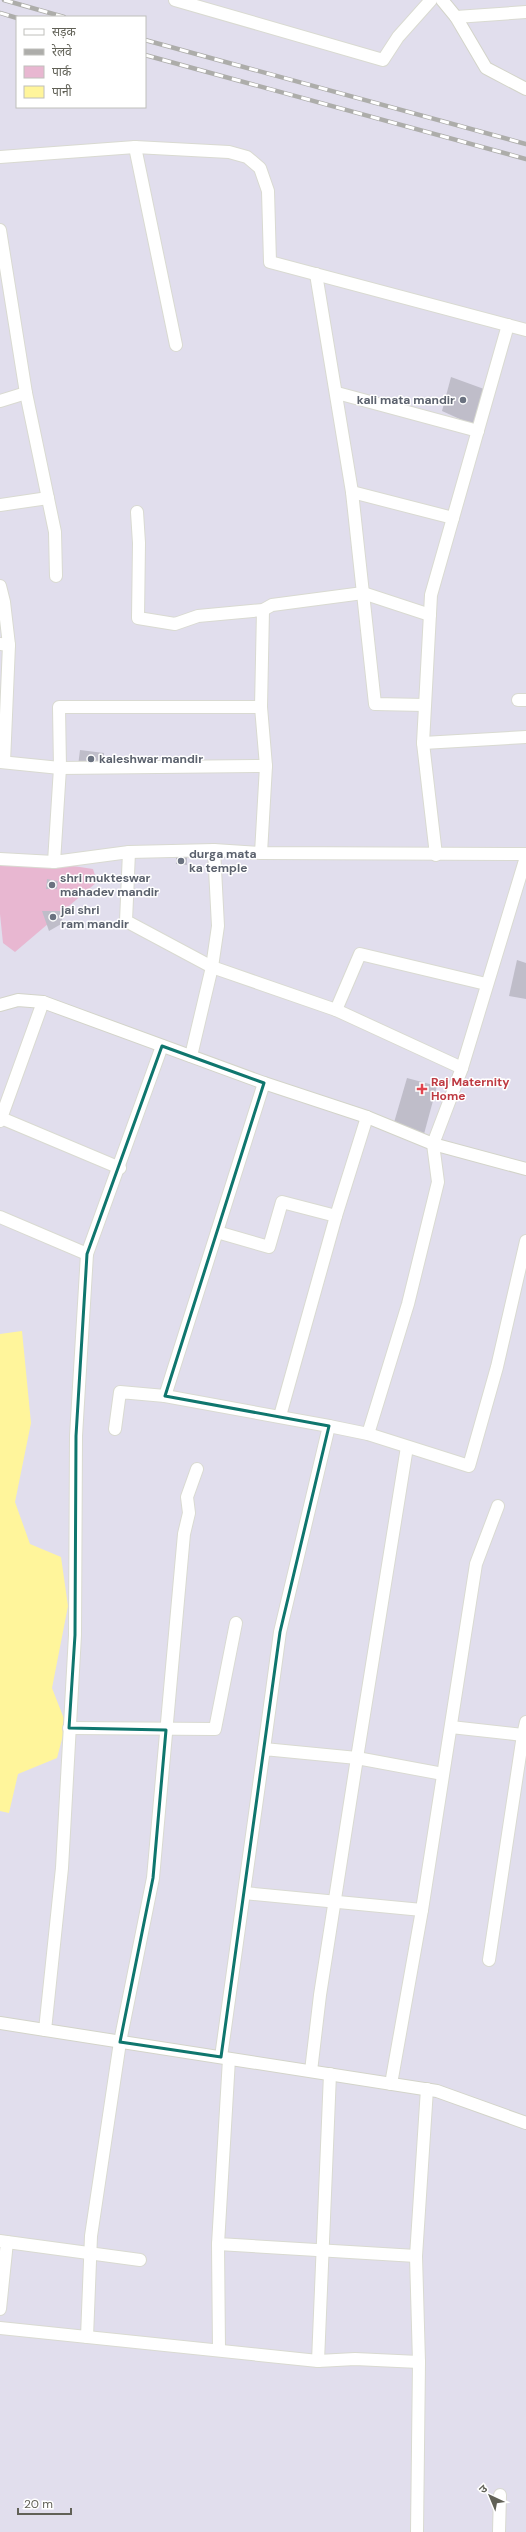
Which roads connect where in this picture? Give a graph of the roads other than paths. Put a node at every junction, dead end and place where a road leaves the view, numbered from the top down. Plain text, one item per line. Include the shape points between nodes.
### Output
1 (176, 0) edge
2 (431, 0) edge
3 (442, 0) edge
4 (526, 12) edge
5 (456, 17) junction
6 (526, 89) edge
7 (135, 147) junction
8 (0, 157) edge
9 (0, 230) edge
10 (316, 274) junction
11 (508, 325) junction
12 (526, 330) edge
13 (176, 345) dead end
14 (26, 393) junction
15 (337, 393) junction
16 (0, 401) edge
17 (478, 431) junction
18 (352, 492) junction
19 (48, 498) junction
20 (0, 505) edge
21 (137, 512) dead end
22 (453, 518) junction
23 (56, 576) dead end
24 (0, 586) edge
25 (363, 592) junction
26 (263, 610) junction
27 (430, 615) junction
28 (4, 645) edge
29 (425, 705) junction
30 (261, 707) junction
31 (526, 737) edge
32 (423, 743) junction
33 (2, 762) edge
34 (266, 766) junction
35 (60, 768) junction
36 (214, 850) junction
37 (129, 852) junction
38 (261, 853) junction
39 (526, 854) edge
40 (436, 855) junction
41 (526, 857) edge
42 (0, 859) edge
43 (54, 862) junction
44 (212, 967) junction
45 (486, 984) junction
46 (43, 1002) junction
47 (0, 1005) edge
48 (336, 1010) junction
49 (162, 1046) junction
50 (191, 1056) junction
51 (462, 1068) junction
52 (264, 1083) junction
53 (366, 1117) junction
54 (1, 1119) edge
55 (433, 1144) junction
56 (120, 1168) junction
57 (526, 1169) edge
58 (336, 1216) junction
59 (0, 1217) edge
60 (216, 1232) junction
61 (526, 1241) edge
62 (87, 1254) junction
63 (165, 1396) junction
64 (280, 1416) junction
65 (329, 1426) junction
66 (116, 1429) dead end
67 (368, 1434) junction
68 (407, 1447) junction
69 (197, 1469) dead end
70 (498, 1506) dead end
71 (236, 1623) dead end
72 (526, 1722) edge
73 (451, 1727) junction
74 (69, 1728) junction
75 (166, 1730) junction
76 (523, 1735) junction
77 (264, 1749) junction
78 (357, 1758) junction
79 (443, 1774) junction
80 (244, 1893) junction
81 (334, 1902) junction
82 (422, 1910) junction
83 (489, 1960) dead end
84 (0, 2023) edge
85 (45, 2030) junction
86 (120, 2042) junction
87 (225, 2058) junction
88 (311, 2071) junction
89 (330, 2074) junction
90 (391, 2084) junction
91 (427, 2089) junction
92 (526, 2123) edge
93 (3, 2241) edge
94 (218, 2244) junction
95 (322, 2251) junction
96 (89, 2253) junction
97 (416, 2256) junction
98 (140, 2260) dead end
99 (0, 2309) edge
100 (0, 2328) edge
101 (87, 2337) junction
102 (219, 2349) junction
103 (318, 2361) junction
104 (419, 2362) junction
105 (500, 2495) dead end
106 (418, 2532) edge
107 (499, 2532) edge

1 - 2 street via 383,60 398,37
3 - 5 street
4 - 5 street
5 - 6 street via 486,68
7 - 8 street
7 - 10 street via 229,152 248,157 260,168 268,191 270,262
7 - 13 street
9 - 14 street
10 - 11 street
10 - 15 street
11 - 12 street
11 - 17 street
14 - 16 street
14 - 19 street
15 - 17 street
15 - 18 street
17 - 22 street
18 - 22 street
18 - 25 street
19 - 20 street
19 - 23 street via 55,532
21 - 26 street via 138,618 175,624 198,616
22 - 27 street via 431,595
24 - 28 street via 4,602
25 - 26 street via 272,605
25 - 27 street
25 - 29 street via 375,704
26 - 30 street
27 - 29 street
28 - 33 street
29 - 32 street
30 - 34 street
30 - 35 street via 59,707
31 - 32 street
32 - 40 street
33 - 35 street
34 - 35 street
34 - 38 street
35 - 43 street
36 - 37 street
36 - 38 street
36 - 44 street via 218,926
37 - 43 street
37 - 44 street via 126,921
38 - 40 street
39 - 40 street
41 - 45 street
42 - 43 street
44 - 48 street
44 - 50 street
45 - 48 street via 360,954
45 - 51 street
46 - 47 street via 18,1000
46 - 49 street
46 - 54 street
48 - 51 street
49 - 50 street
49 - 56 street
50 - 52 street
51 - 55 street
52 - 53 street
52 - 60 street
53 - 55 street
53 - 58 street
54 - 56 street
55 - 57 street
55 - 67 street via 438,1182 408,1304
56 - 62 street
58 - 60 street via 282,1202 269,1247
58 - 64 street
59 - 62 street
60 - 63 street
61 - 68 street via 498,1367 469,1466
62 - 74 street via 76,1436 75,1635
63 - 64 street
63 - 66 street via 120,1392
64 - 65 street
65 - 67 street
65 - 77 street via 280,1632
67 - 68 street
68 - 78 street
69 - 75 street via 187,1498 189,1513 184,1534
70 - 73 street via 476,1564
71 - 75 street via 215,1729
72 - 76 street
73 - 76 street
73 - 79 street
74 - 75 street
74 - 85 street via 62,1868
75 - 86 street via 153,1878
76 - 83 street
77 - 78 street
77 - 80 street
78 - 79 street
78 - 81 street
79 - 82 street
80 - 81 street
80 - 87 street
81 - 82 street
81 - 88 street
82 - 90 street
84 - 85 street
85 - 86 street
86 - 87 street
86 - 96 street
87 - 88 street
87 - 94 street
88 - 89 street
89 - 90 street
89 - 95 street
90 - 91 street
91 - 92 street
91 - 97 street
93 - 96 street
93 - 99 street
94 - 95 street
94 - 102 street
95 - 97 street
95 - 103 street
96 - 98 street
96 - 101 street
97 - 104 street
100 - 101 street
101 - 102 street
102 - 103 street
103 - 104 street via 355,2359
104 - 106 street
105 - 107 street

